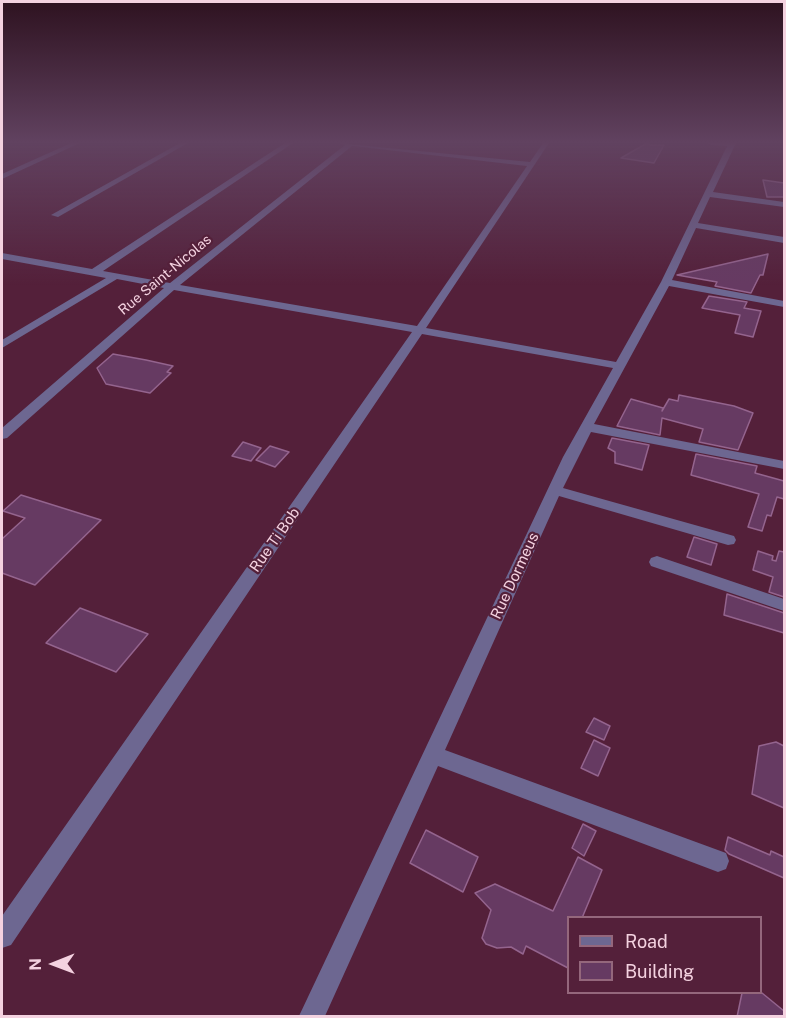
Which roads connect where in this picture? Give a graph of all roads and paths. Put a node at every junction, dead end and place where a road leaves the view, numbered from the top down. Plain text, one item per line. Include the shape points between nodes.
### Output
1 (98, 191) edge
2 (216, 191) edge
3 (290, 191) edge
4 (512, 191) edge
5 (708, 191) edge
6 (706, 194) junction
7 (784, 204) edge
8 (55, 215) dead end
9 (692, 225) junction
10 (784, 240) edge
11 (2, 256) edge
12 (93, 273) junction
13 (114, 277) junction
14 (666, 282) junction
15 (171, 287) junction
16 (784, 304) edge
17 (419, 331) junction
18 (2, 345) edge
19 (620, 366) junction
20 (587, 427) junction
21 (2, 435) edge
22 (784, 465) edge
23 (555, 490) junction
24 (728, 540) dead end
25 (657, 562) dead end
26 (784, 605) edge
27 (433, 755) junction
28 (718, 861) dead end
29 (2, 936) edge
30 (312, 1017) edge

1 - 8 street
2 - 12 street
3 - 15 street, Rue Saint-Nicolas
4 - 17 street, Rue Ti Bob
5 - 6 street, Rue Dormeus
6 - 7 street
6 - 9 street, Rue Dormeus
9 - 10 street
9 - 14 street, Rue Dormeus
11 - 12 street
12 - 13 street
13 - 15 street
13 - 18 street
14 - 16 street
14 - 19 street, Rue Dormeus
15 - 17 street
15 - 21 street, Rue Saint-Nicolas
17 - 19 street
17 - 29 street, Rue Ti Bob
19 - 20 street, Rue Dormeus
20 - 22 street
20 - 23 street, Rue Dormeus
23 - 24 street
23 - 27 street, Rue Dormeus
25 - 26 street
27 - 28 street
27 - 30 street, Rue Dormeus

